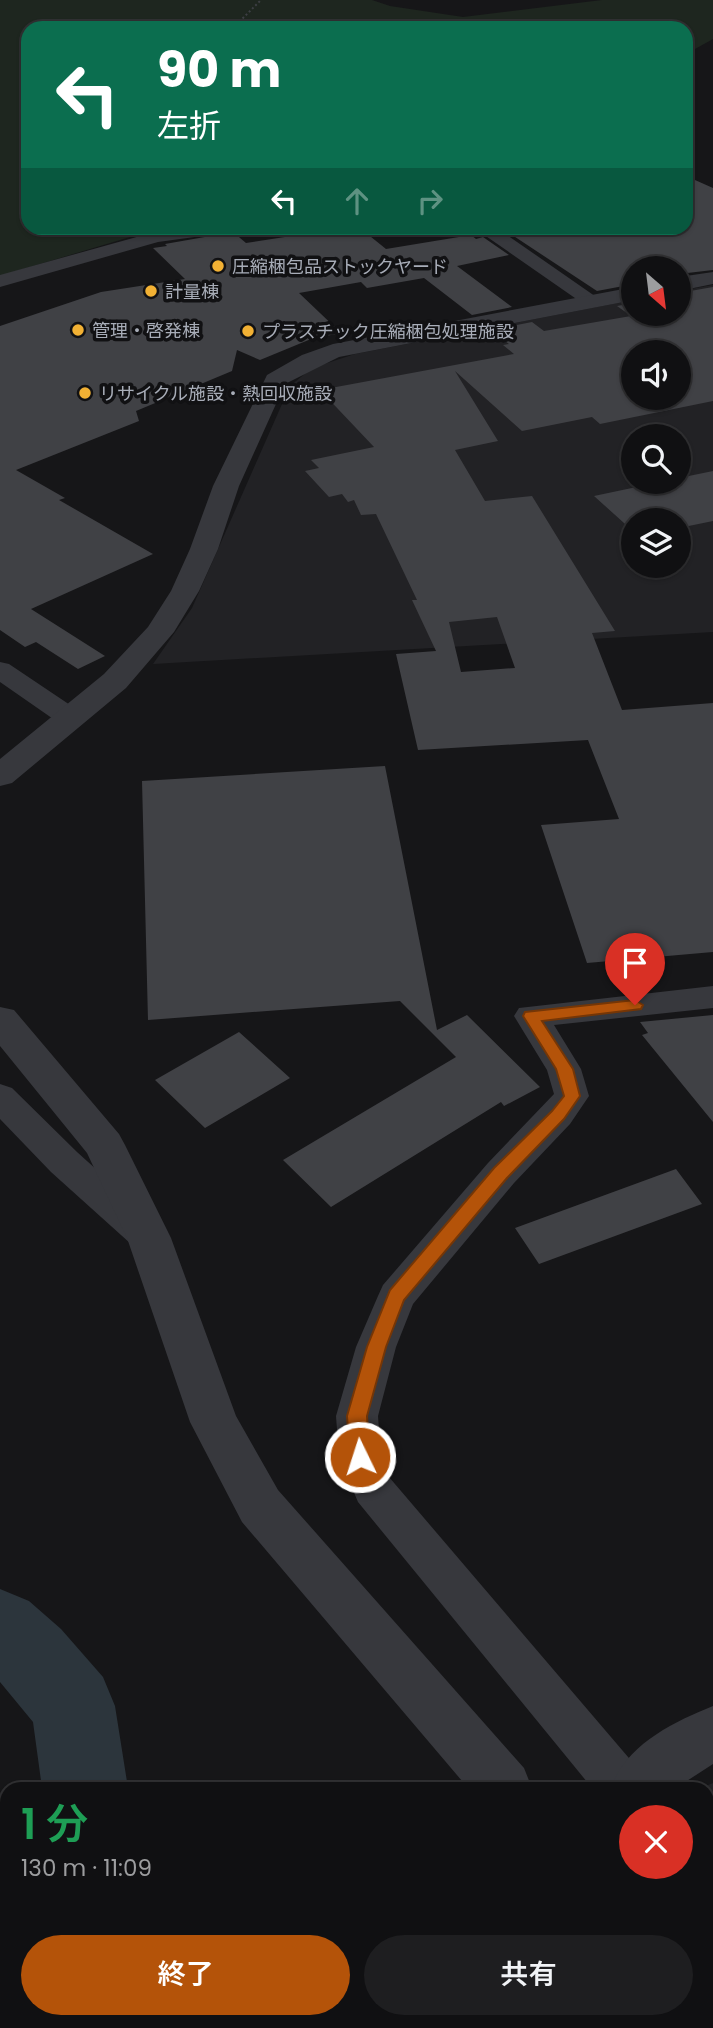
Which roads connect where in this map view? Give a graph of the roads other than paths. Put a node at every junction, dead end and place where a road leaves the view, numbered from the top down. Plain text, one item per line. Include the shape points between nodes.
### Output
1 (172, 235) edge
2 (496, 235) edge
3 (713, 278) edge
4 (0, 281) edge
5 (691, 282) edge
6 (621, 295) edge
7 (592, 301) junction
8 (0, 670) edge
9 (69, 717) junction
10 (0, 776) edge
11 (713, 997) edge
12 (0, 1020) edge
13 (0, 1097) edge
14 (149, 1238) junction
15 (713, 1732) edge
16 (499, 1782) edge
17 (618, 1782) edge
18 (644, 1782) edge

1 - 4 street
2 - 7 street
3 - 5 street
6 - 7 street
7 - 9 street via 333,351 275,380 249,432 185,591 159,632 115,681
8 - 9 street
9 - 10 street
11 - 17 street via 531,1016 564,1069 572,1096 397,1296 376,1347 357,1416 360,1457 373,1489
12 - 14 street via 104,1145
13 - 14 street
14 - 16 street via 214,1422 260,1506
15 - 18 street via 660,1764

